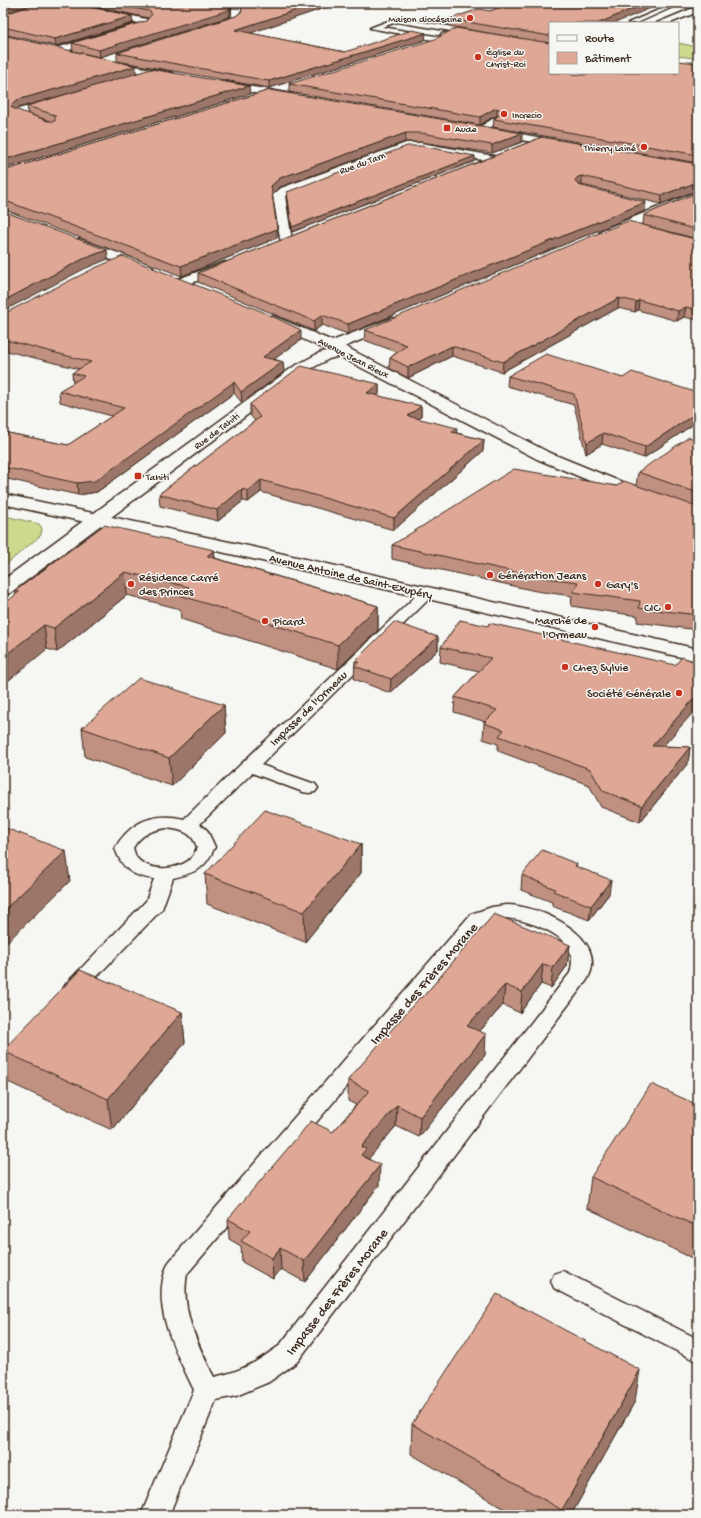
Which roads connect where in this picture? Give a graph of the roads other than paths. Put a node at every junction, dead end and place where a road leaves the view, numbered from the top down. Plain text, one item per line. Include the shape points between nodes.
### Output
1 (61, 3) edge
2 (252, 3) edge
3 (669, 3) edge
4 (698, 9) edge
5 (633, 22) edge
6 (665, 22) edge
7 (202, 30) edge
8 (456, 32) junction
9 (469, 34) edge
10 (434, 41) junction
11 (417, 47) edge
12 (122, 55) edge
13 (77, 56) edge
14 (139, 70) junction
15 (155, 73) junction
16 (122, 75) edge
17 (185, 78) edge
18 (133, 79) edge
19 (208, 82) edge
20 (291, 85) edge
21 (268, 93) junction
22 (299, 98) edge
23 (58, 101) edge
24 (246, 101) edge
25 (497, 120) edge
26 (45, 124) edge
27 (468, 128) edge
28 (481, 130) junction
29 (540, 140) junction
30 (574, 146) edge
31 (520, 149) edge
32 (507, 154) edge
33 (494, 159) junction
34 (473, 167) edge
35 (698, 195) edge
36 (640, 205) edge
37 (662, 210) junction
38 (625, 225) junction
39 (647, 231) edge
40 (300, 235) edge
41 (67, 238) edge
42 (596, 238) edge
43 (286, 241) junction
44 (272, 247) edge
45 (123, 259) junction
46 (238, 261) edge
47 (102, 267) edge
48 (157, 272) edge
49 (170, 277) edge
50 (183, 282) junction
51 (198, 288) edge
52 (264, 316) edge
53 (403, 318) edge
54 (337, 348) junction
55 (3, 499) edge
56 (698, 515) edge
57 (96, 520) junction
58 (11, 574) edge
59 (3, 589) edge
60 (427, 593) junction
61 (698, 654) edge
62 (248, 766) junction
63 (309, 788) dead end
64 (189, 825) junction
65 (164, 874) junction
66 (63, 999) edge
67 (563, 1281) dead end
68 (698, 1351) edge
69 (207, 1390) junction
70 (155, 1515) edge

1 - 13 street via 146,22 143,25 52,50
2 - 7 street via 235,10 237,17 233,20
3 - 5 lane via 672,6
4 - 6 street
8 - 9 lane
8 - 10 lane
8 - 10 lane via 460,30 396,20 374,28
10 - 11 street
12 - 14 street via 99,62
14 - 15 street
14 - 16 lane
15 - 17 street
15 - 18 lane
19 - 21 street
20 - 21 street
21 - 22 street
21 - 24 street
23 - 26 lane via 21,111 17,115
25 - 28 lane
27 - 28 street
28 - 29 street
29 - 30 street
29 - 31 street
32 - 33 street
33 - 34 street
33 - 43 street, Rue du Tarn via 421,146 406,146 285,191 279,195
35 - 37 street
36 - 37 street
37 - 38 street
38 - 39 street
38 - 42 street
40 - 43 street
41 - 45 street
43 - 44 street
45 - 47 street
45 - 48 street
46 - 50 street
49 - 50 street
50 - 51 street
52 - 54 street, Avenue Jean Rieux
53 - 54 street, Rue de Tahiti
54 - 56 street, Avenue Jean Rieux via 559,463
54 - 57 street, Rue de Tahiti via 298,370
55 - 57 street, Avenue Antoine de Saint-Exupéry
57 - 58 street, Rue de Tahiti
57 - 60 street, Avenue Antoine de Saint-Exupéry
58 - 59 street, Rue de Tahiti
60 - 61 street, Avenue Antoine de Saint-Exupéry
60 - 62 lane, Impasse de l'Ormeau
62 - 63 lane
62 - 64 lane, Impasse de l'Ormeau
64 - 65 lane via 203,835 206,847 200,860 186,869
64 - 65 lane via 167,822 143,827 130,836 124,848 128,860 143,871
65 - 66 lane via 155,904
67 - 68 lane
69 - 69 lane, Impasse des Frères Morane via 236,1384 260,1374 288,1354 580,975 583,962 579,948 570,936 545,922 517,912 500,912 478,919 187,1256 175,1274 173,1296 182,1337
69 - 70 lane

